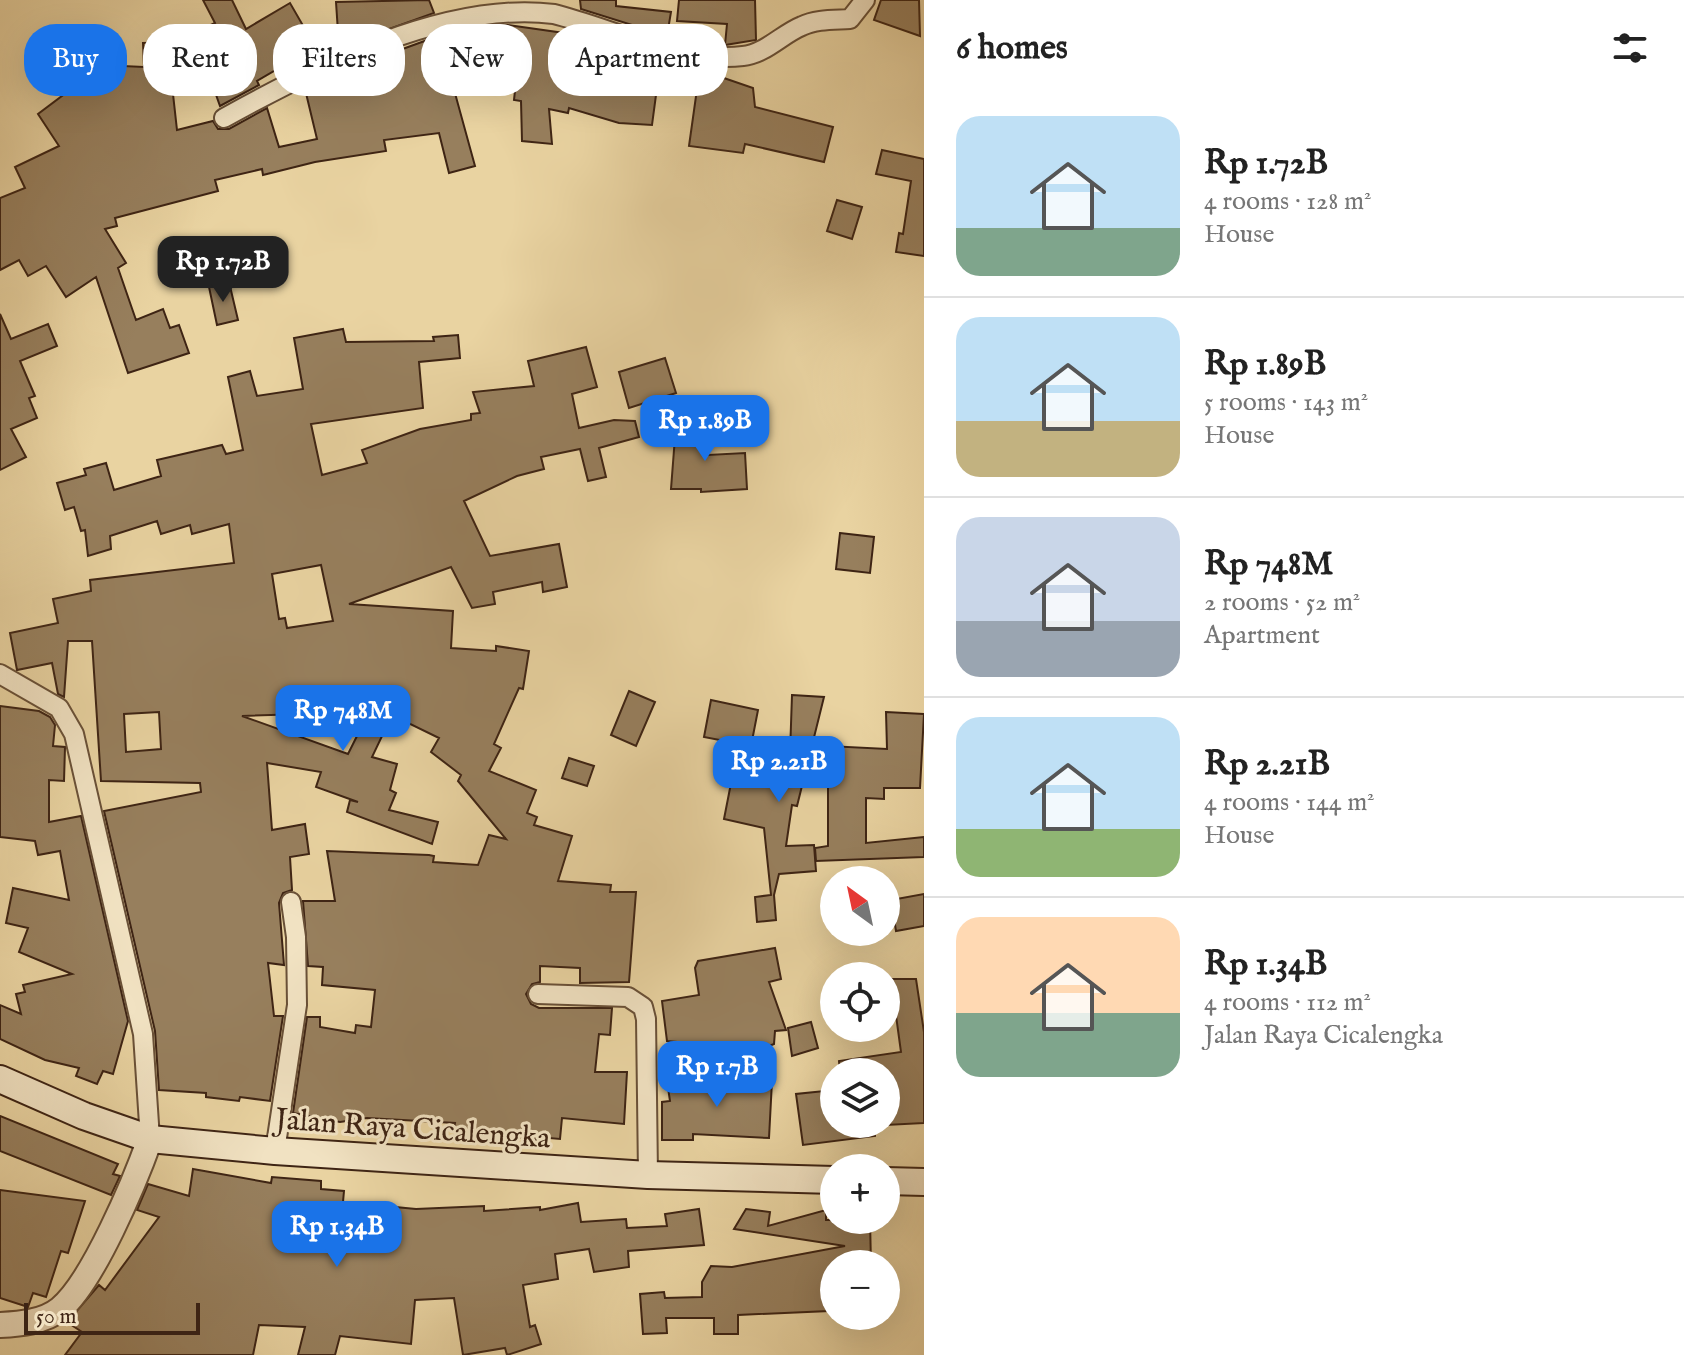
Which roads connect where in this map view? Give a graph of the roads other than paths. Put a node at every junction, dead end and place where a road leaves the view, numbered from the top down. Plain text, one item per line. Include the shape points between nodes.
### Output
1 (865, 0) edge
2 (224, 118) dead end
3 (0, 674) edge
4 (291, 902) dead end
5 (538, 994) dead end
6 (0, 1079) edge
7 (150, 1139) junction
8 (275, 1151) junction
9 (648, 1175) junction
10 (820, 1180) edge
11 (900, 1181) edge
12 (924, 1182) edge
13 (0, 1325) edge

1 - 2 street via 850,19 803,25 744,56 623,38 552,13 475,10 347,54
3 - 7 street via 59,708 74,734 143,1034
4 - 8 street via 297,1005
5 - 9 street via 628,997 643,1007
6 - 7 main road, Jalan Raya Cicalengka
7 - 8 main road, Jalan Raya Cicalengka
7 - 13 street via 130,1193 72,1295 44,1318
8 - 9 main road, Jalan Raya Cicalengka
9 - 10 main road, Jalan Raya Cicalengka
11 - 12 main road

